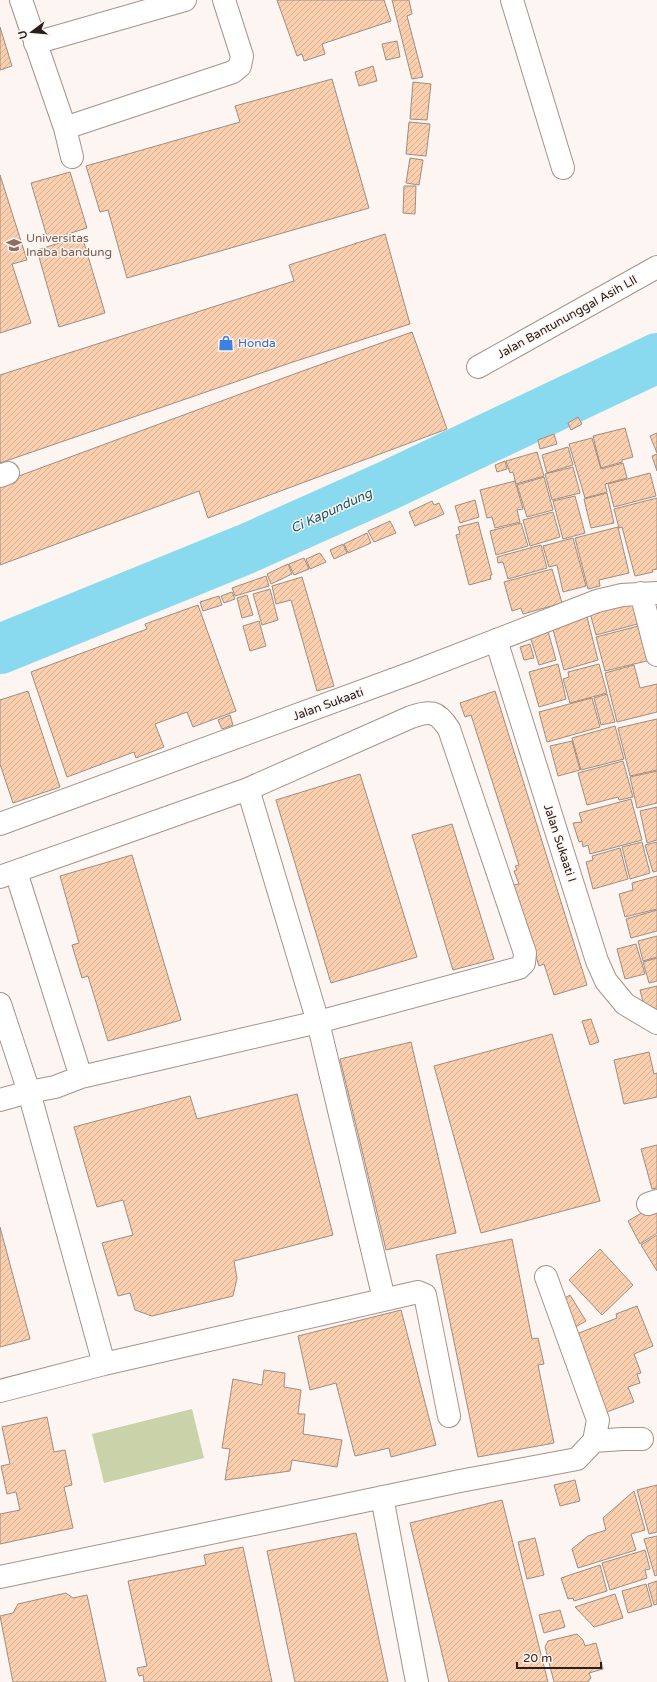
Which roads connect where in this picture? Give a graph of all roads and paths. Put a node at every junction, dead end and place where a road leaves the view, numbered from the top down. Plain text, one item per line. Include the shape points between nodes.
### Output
1 (21, 0) edge
2 (185, 0) edge
3 (224, 0) edge
4 (512, 0) edge
5 (35, 43) junction
6 (65, 128) junction
7 (72, 157) dead end
8 (563, 168) dead end
9 (657, 267) edge
10 (478, 367) dead end
11 (649, 593) edge
12 (496, 640) junction
13 (657, 655) edge
14 (248, 789) junction
15 (0, 824) edge
16 (8, 874) edge
17 (0, 1004) edge
18 (318, 1022) junction
19 (657, 1024) edge
20 (81, 1077) junction
21 (29, 1092) junction
22 (0, 1100) edge
23 (546, 1277) dead end
24 (384, 1299) junction
25 (104, 1364) junction
26 (0, 1391) edge
27 (449, 1416) dead end
28 (642, 1439) dead end
29 (594, 1441) junction
30 (382, 1497) junction
31 (0, 1577) edge
32 (416, 1682) edge

1 - 5 street
2 - 5 street
3 - 6 street via 242,56 240,66 233,72
4 - 8 street
5 - 6 street
6 - 7 street
9 - 10 street, Jalan Bantununggal Asih Lll
11 - 12 street, Jalan Sukaati via 622,595 597,601
11 - 13 street
12 - 15 street, Jalan Sukaati
12 - 19 street, Jalan Sukaati I via 597,961 606,980 625,1004
14 - 16 street
14 - 18 street
14 - 18 street via 411,717 424,712 435,713 449,729 525,953 524,963 520,968
16 - 20 street
17 - 21 street
18 - 20 street
18 - 24 street
20 - 21 street
21 - 22 street
21 - 25 street
23 - 29 street via 598,1420
24 - 25 street
24 - 27 street via 418,1292 425,1295
25 - 26 street
28 - 29 street
29 - 30 street via 578,1459
30 - 31 street
30 - 32 street

